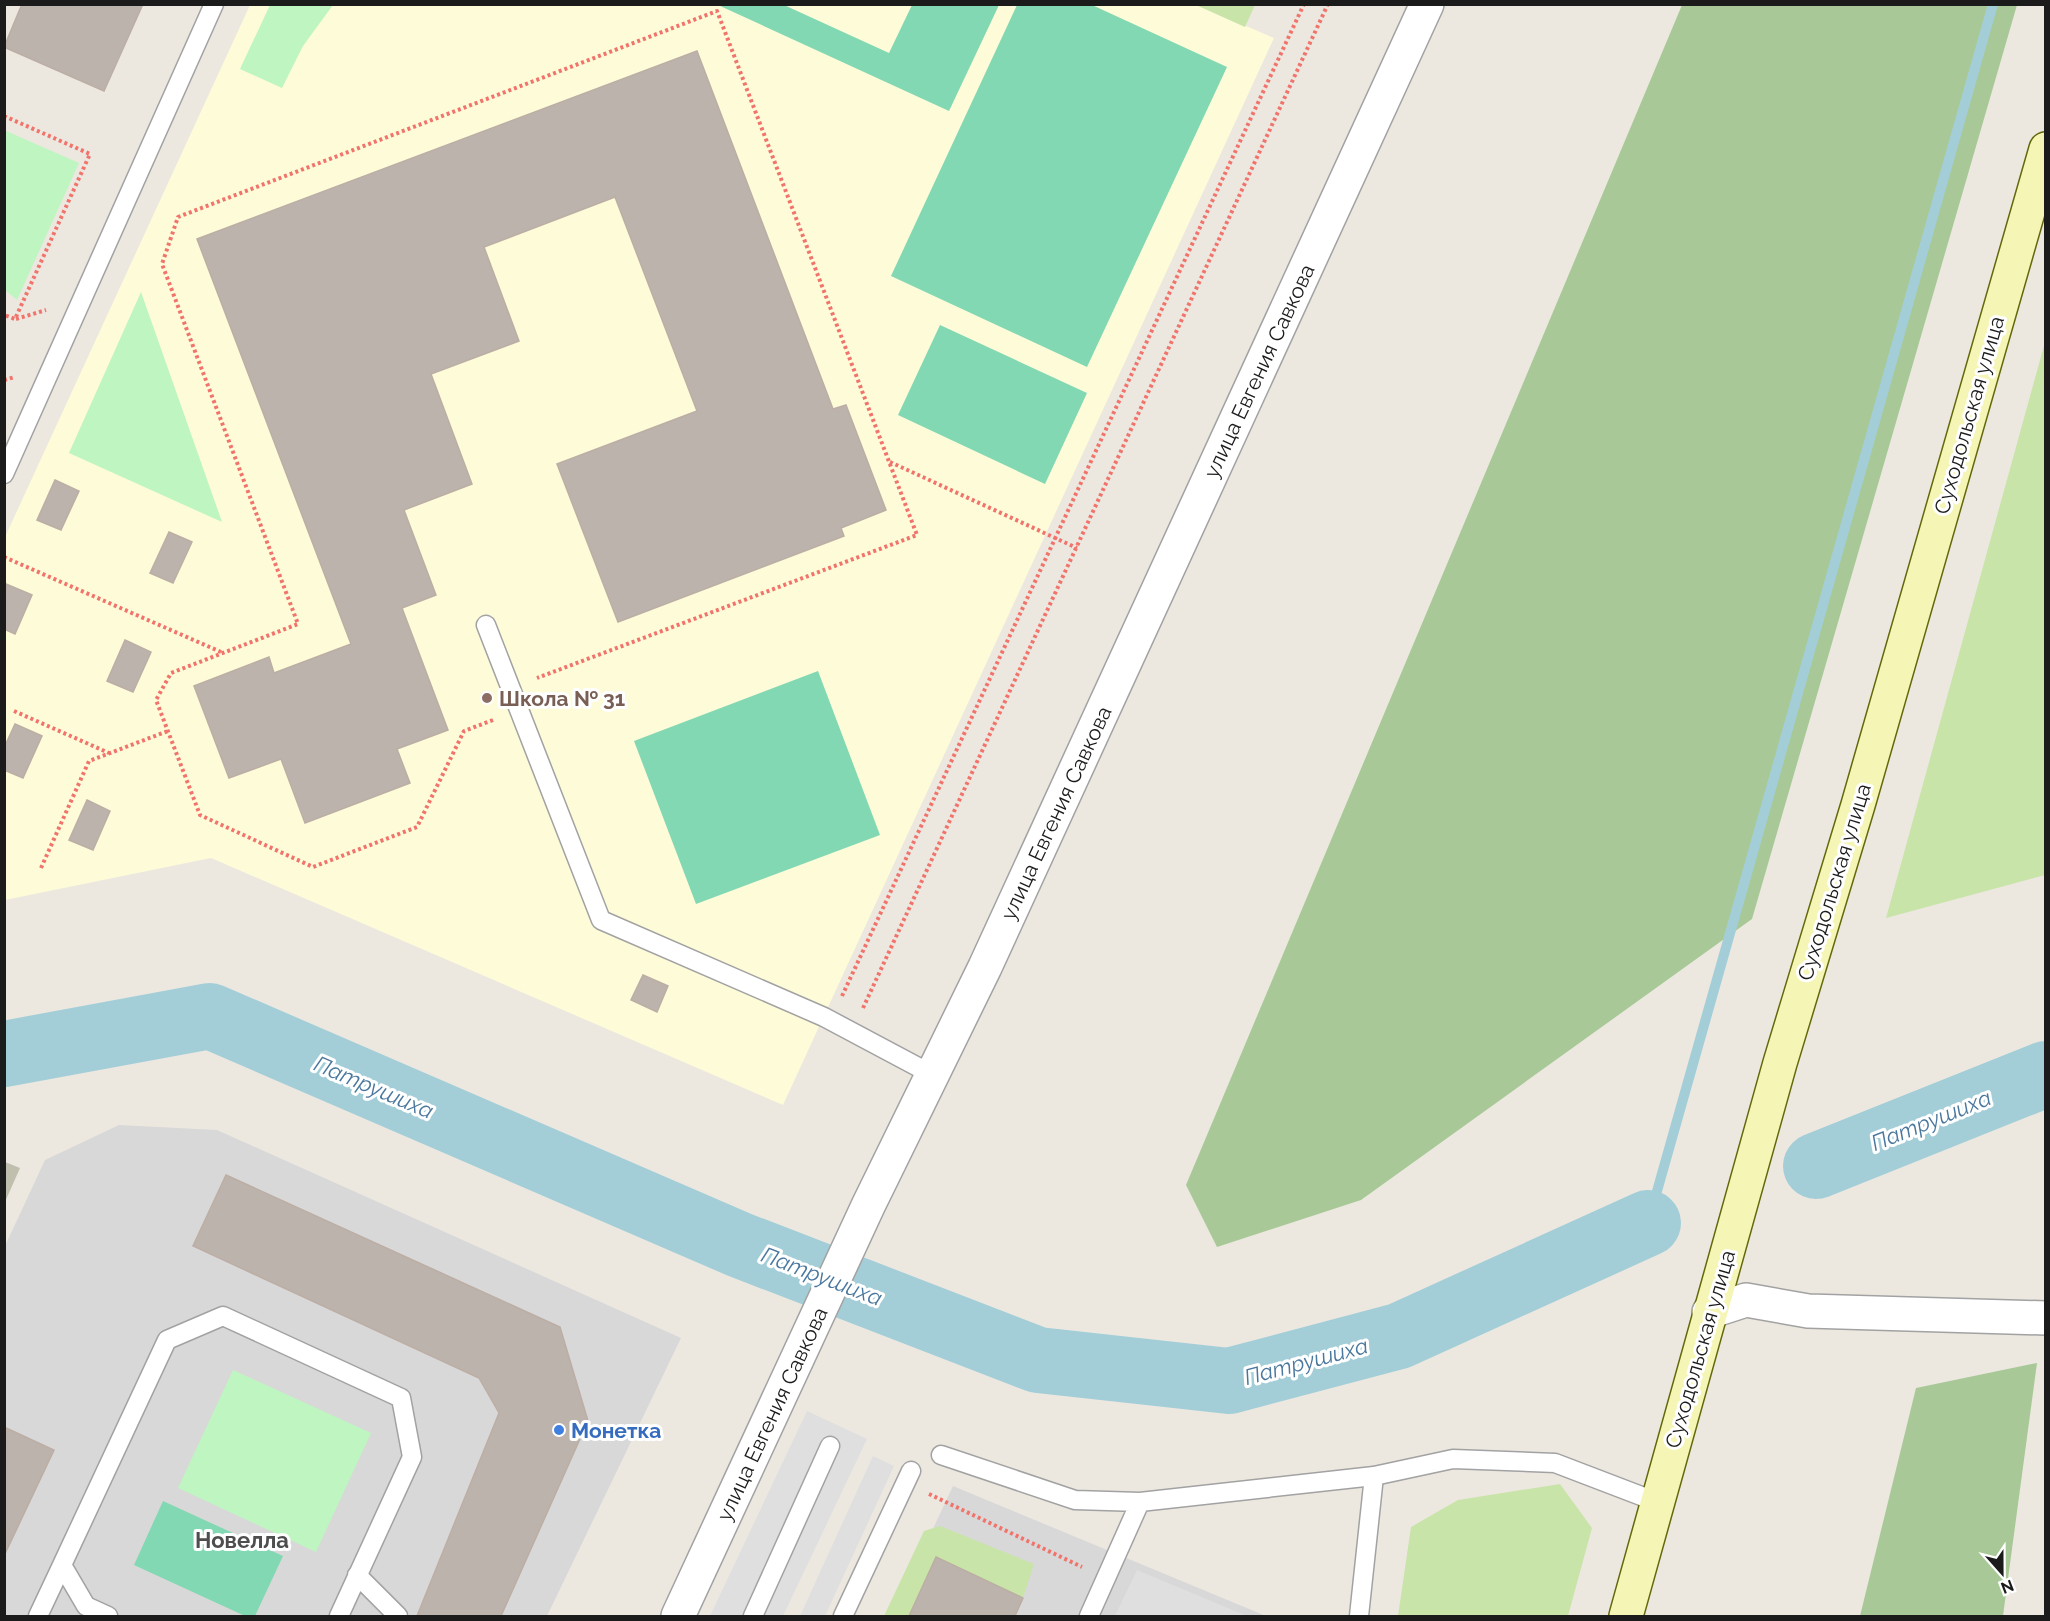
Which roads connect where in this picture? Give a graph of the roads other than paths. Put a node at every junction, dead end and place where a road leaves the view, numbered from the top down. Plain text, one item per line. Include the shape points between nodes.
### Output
1 (214, 4) edge
2 (1427, 4) edge
3 (2046, 149) edge
4 (4, 474) edge
5 (486, 625) dead end
6 (933, 1075) junction
7 (1709, 1312) junction
8 (2046, 1318) edge
9 (830, 1446) dead end
10 (941, 1455) dead end
11 (911, 1472) dead end
12 (1374, 1476) junction
13 (1140, 1502) junction
14 (1657, 1502) junction
15 (62, 1565) junction
16 (357, 1575) junction
17 (38, 1617) edge
18 (108, 1617) edge
19 (339, 1617) edge
20 (398, 1617) edge
21 (678, 1617) edge
22 (753, 1617) edge
23 (843, 1617) edge
24 (1089, 1617) edge
25 (1359, 1617) edge
26 (1626, 1617) edge

1 - 4 lane
2 - 6 street, улица Евгения Савкова
3 - 7 main road, Суходольская улица
5 - 6 lane via 601,920 831,1022
6 - 21 street, улица Евгения Савкова via 868,1206
7 - 8 street via 1746,1300 1808,1311
7 - 14 main road, Суходольская улица
9 - 22 lane
10 - 13 lane via 1076,1500
11 - 23 lane
12 - 13 lane
12 - 14 lane via 1453,1459 1555,1463
12 - 25 lane
13 - 24 lane
14 - 26 main road, Суходольская улица
15 - 16 lane via 167,1340 223,1316 400,1398 412,1457
15 - 17 lane
15 - 18 lane via 86,1606
16 - 19 lane
16 - 20 lane

